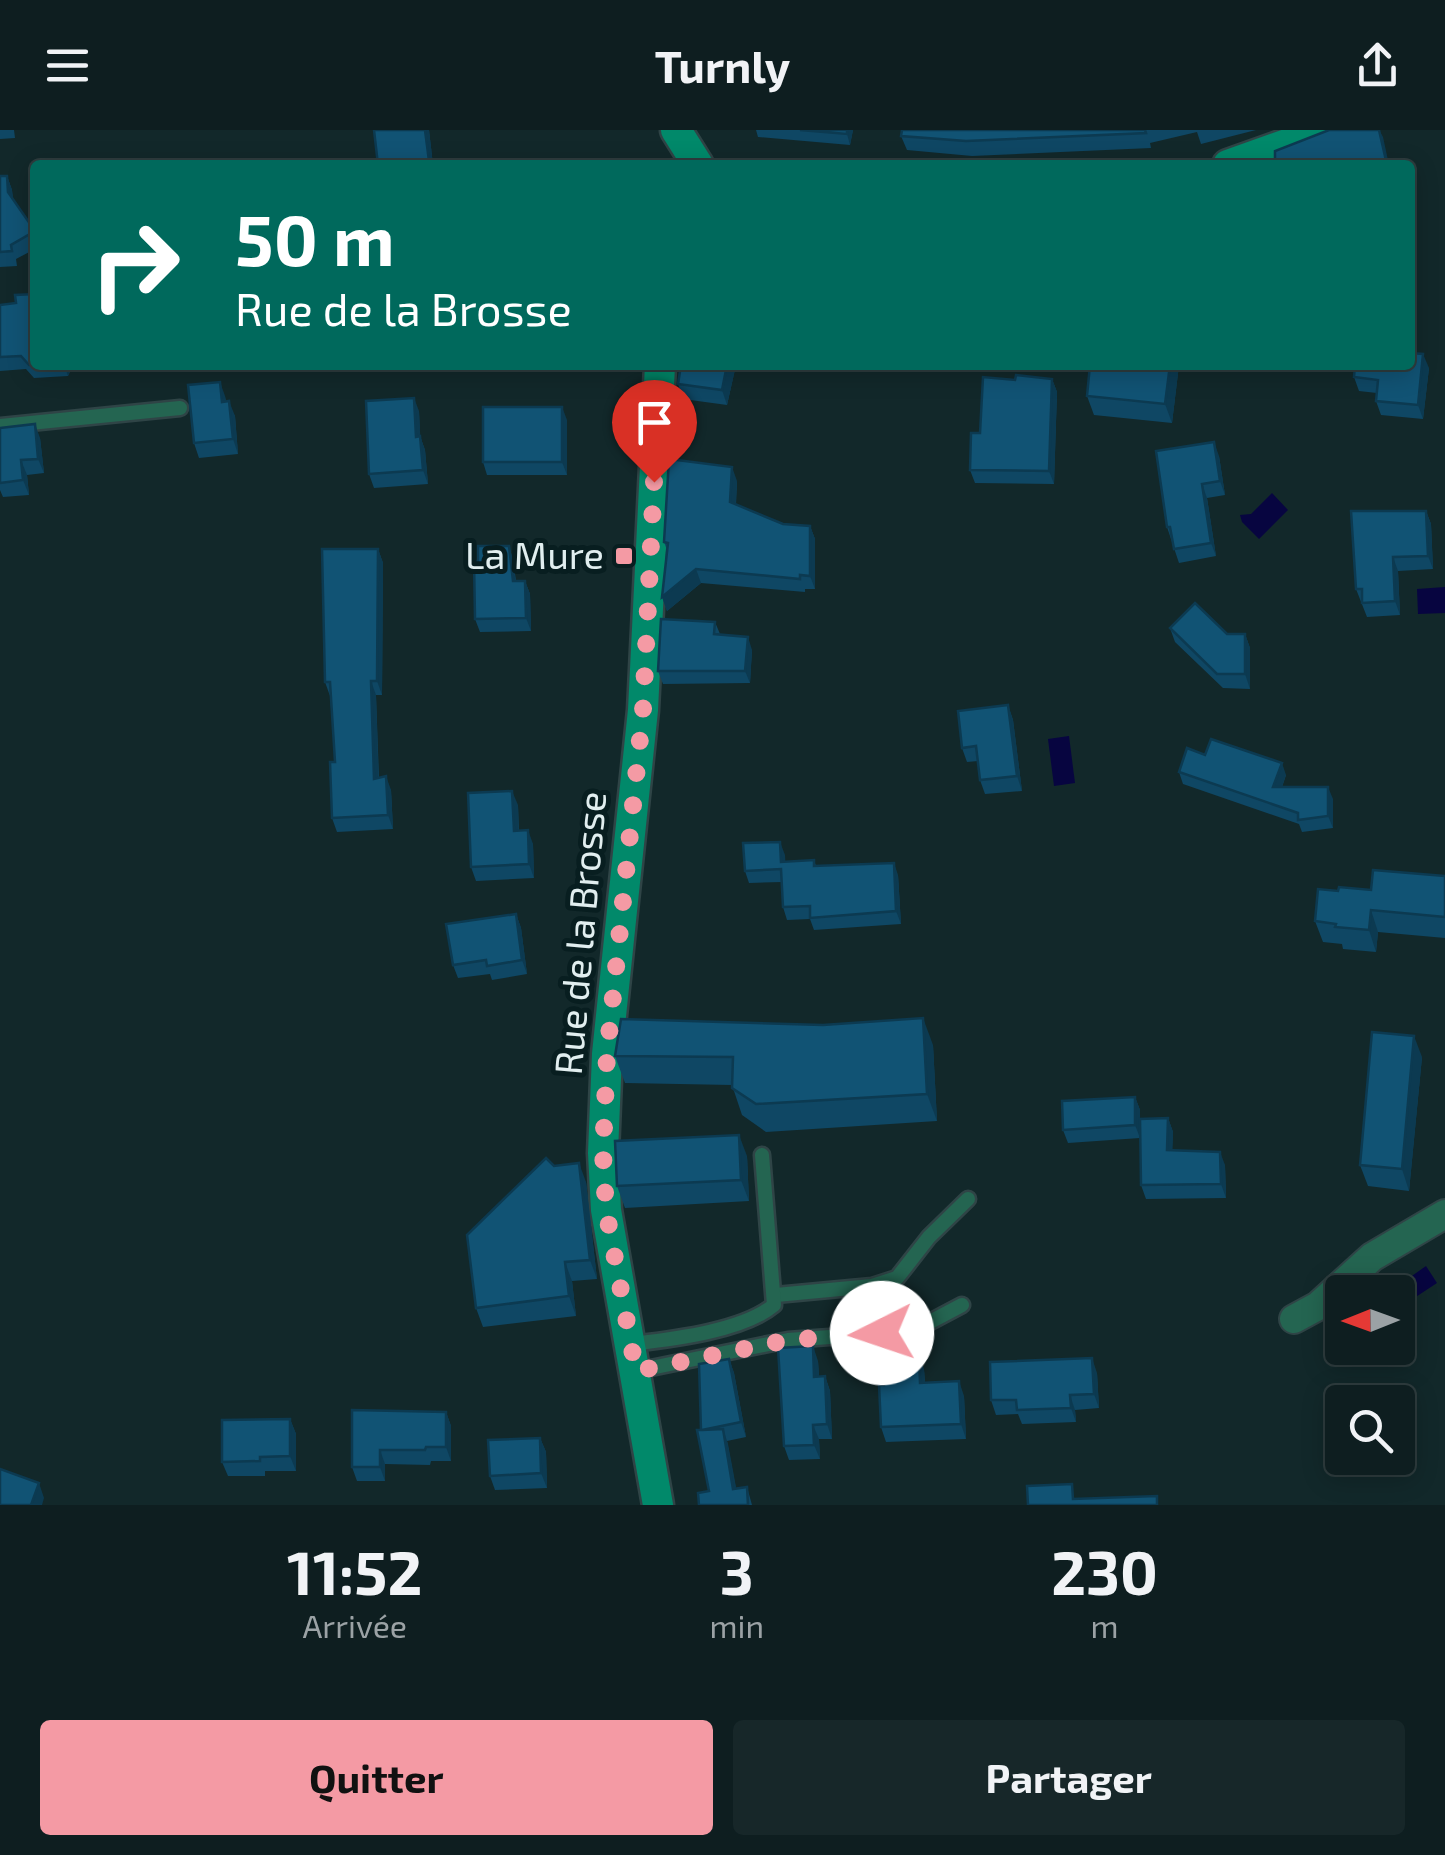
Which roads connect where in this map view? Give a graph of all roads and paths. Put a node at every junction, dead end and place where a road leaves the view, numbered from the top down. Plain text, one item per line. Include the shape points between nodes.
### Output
1 (676, 130) edge
2 (1326, 130) edge
3 (695, 160) edge
4 (1242, 160) edge
5 (660, 370) edge
6 (180, 408) dead end
7 (0, 426) edge
8 (762, 1155) dead end
9 (968, 1200) dead end
10 (1445, 1214) edge
11 (776, 1294) junction
12 (962, 1305) dead end
13 (1294, 1318) dead end
14 (634, 1358) junction
15 (658, 1505) edge

1 - 3 street
2 - 4 street
5 - 14 street, Rue de la Brosse via 643,710 603,1153 606,1210
6 - 7 lane
8 - 11 lane
9 - 11 lane via 897,1278
10 - 13 street via 1372,1257 1318,1306
11 - 14 lane via 760,1316 672,1340
12 - 14 lane via 913,1331
14 - 15 street, Rue de la Brosse

